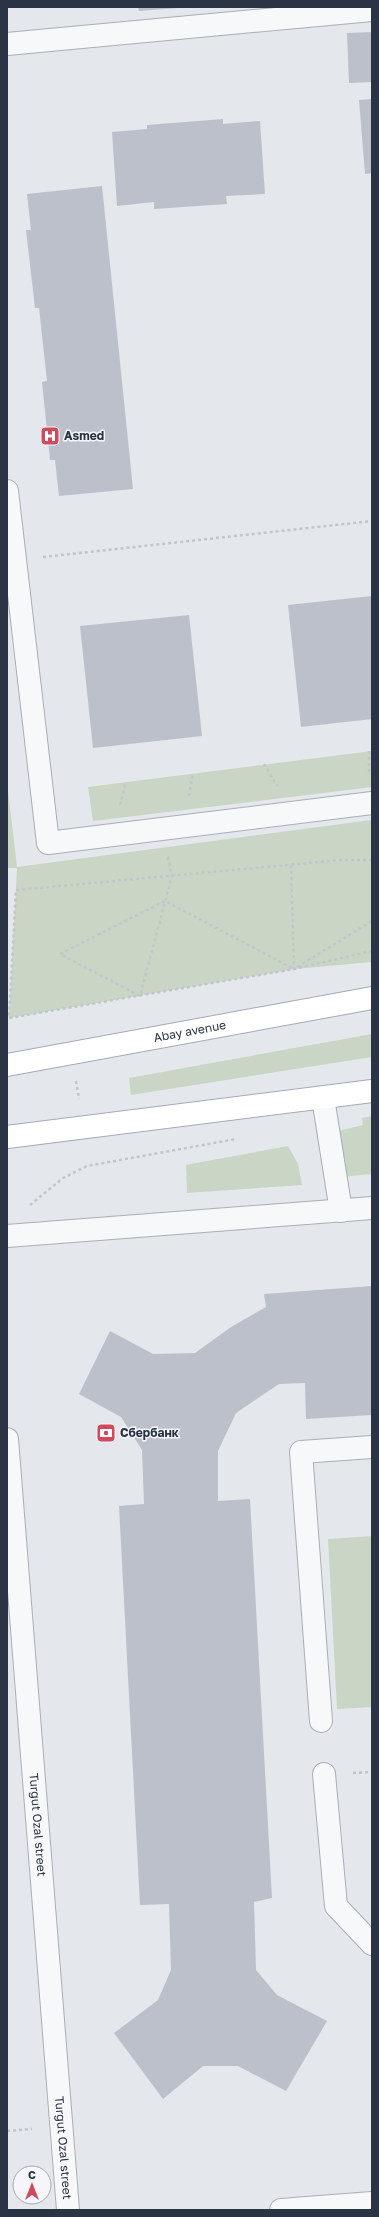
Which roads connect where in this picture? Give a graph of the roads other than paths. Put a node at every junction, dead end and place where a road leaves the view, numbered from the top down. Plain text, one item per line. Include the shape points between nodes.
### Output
1 (372, 10) edge
2 (309, 11) edge
3 (7, 44) edge
4 (7, 491) edge
5 (372, 803) edge
6 (372, 998) edge
7 (7, 1065) edge
8 (372, 1091) edge
9 (323, 1098) junction
10 (7, 1137) edge
11 (372, 1208) edge
12 (341, 1211) junction
13 (7, 1236) edge
14 (7, 1440) edge
15 (372, 1448) edge
16 (321, 1721) dead end
17 (324, 1774) dead end
18 (372, 1944) edge
19 (372, 2203) edge
20 (314, 2209) edge
21 (68, 2210) edge
22 (281, 2210) edge

1 - 2 street
2 - 3 street
4 - 5 street via 48,843
6 - 7 main road, Abay avenue
8 - 9 main road
9 - 10 main road
9 - 12 street
11 - 12 street
12 - 13 street
14 - 21 street, Turgut Ozal street
15 - 16 street via 301,1452
17 - 18 street via 336,1906
19 - 20 street
20 - 22 street

